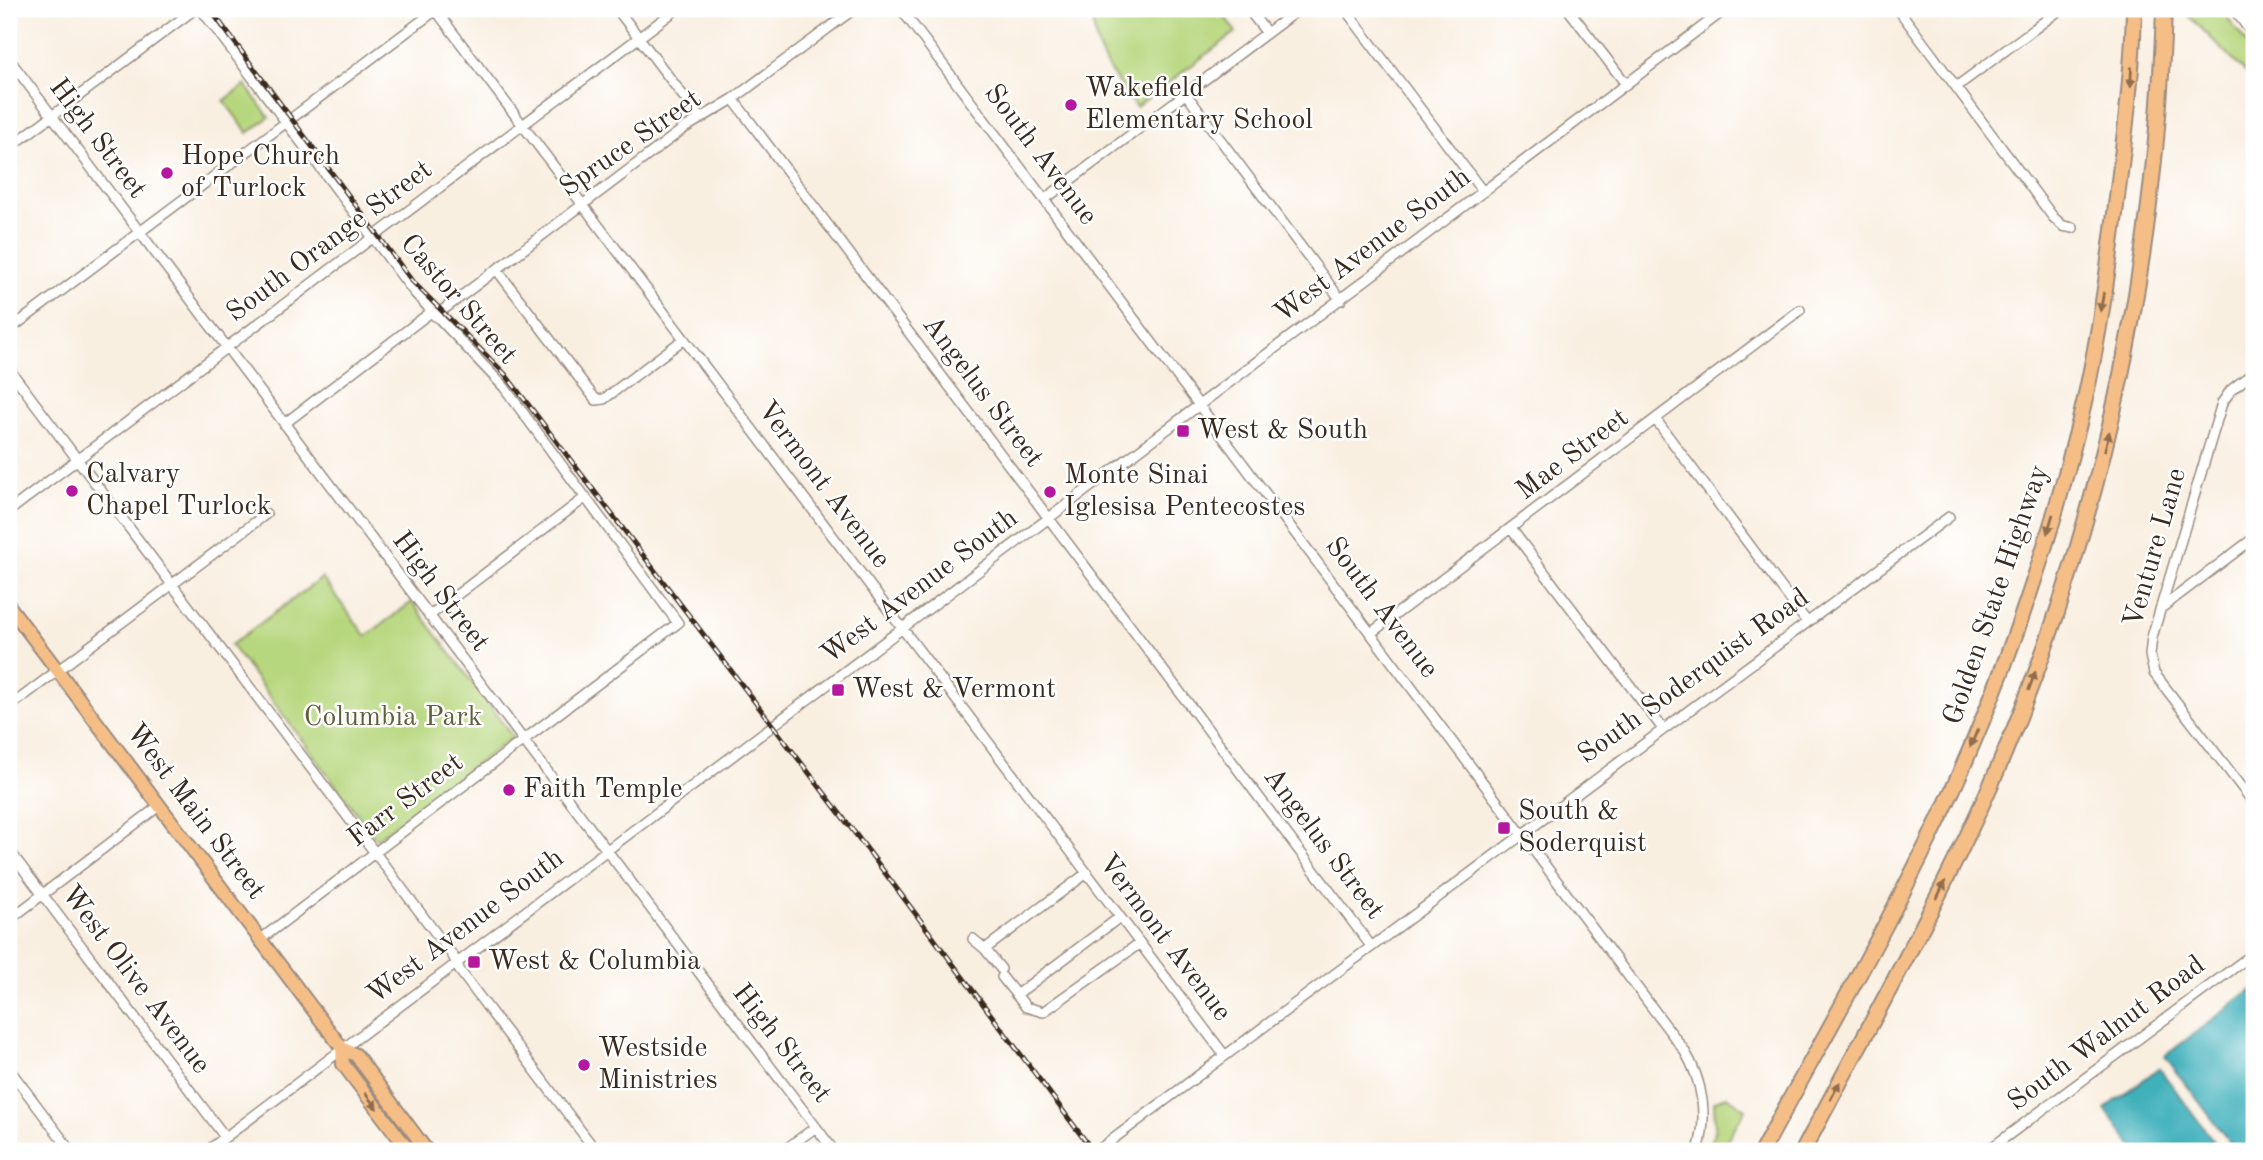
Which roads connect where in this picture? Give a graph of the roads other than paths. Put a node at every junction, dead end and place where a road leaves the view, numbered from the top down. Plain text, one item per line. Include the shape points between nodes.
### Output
1 (195, 9) edge
2 (201, 9) edge
3 (617, 9) edge
4 (677, 9) edge
5 (854, 9) edge
6 (901, 9) edge
7 (1248, 9) edge
8 (1299, 9) edge
9 (1345, 9) edge
10 (1568, 9) edge
11 (1726, 9) edge
12 (1898, 9) edge
13 (2061, 9) edge
14 (2134, 9) edge
15 (2164, 9) edge
16 (2234, 9) edge
17 (436, 10) edge
18 (1266, 33) junction
19 (2254, 36) edge
20 (639, 37) junction
21 (9, 59) edge
22 (1626, 84) junction
23 (1956, 87) junction
24 (1186, 94) junction
25 (733, 99) junction
26 (51, 116) junction
27 (700, 118) junction
28 (287, 122) junction
29 (523, 125) junction
30 (9, 148) edge
31 (1483, 192) junction
32 (1045, 200) junction
33 (583, 205) junction
34 (2073, 228) dead end
35 (139, 233) junction
36 (373, 238) junction
37 (497, 270) junction
38 (1341, 300) junction
39 (1800, 310) dead end
40 (433, 314) junction
41 (9, 330) edge
42 (684, 339) junction
43 (226, 349) junction
44 (9, 369) edge
45 (2254, 372) edge
46 (1199, 405) junction
47 (1656, 420) junction
48 (284, 424) junction
49 (78, 460) junction
50 (586, 497) junction
51 (9, 511) edge
52 (266, 514) dead end
53 (1949, 517) dead end
54 (1048, 519) junction
55 (1512, 530) junction
56 (2254, 538) edge
57 (173, 584) junction
58 (9, 606) edge
59 (2160, 609) junction
60 (429, 616) junction
61 (1807, 622) junction
62 (678, 623) joint
63 (902, 628) junction
64 (1371, 633) junction
65 (58, 671) junction
66 (9, 707) edge
67 (1663, 729) junction
68 (524, 742) junction
69 (2254, 803) edge
70 (159, 806) junction
71 (1522, 833) junction
72 (9, 850) edge
73 (606, 851) junction
74 (375, 853) junction
75 (1087, 873) junction
76 (43, 894) junction
77 (1120, 917) junction
78 (9, 920) edge
79 (261, 939) junction
80 (973, 939) dead end
81 (1140, 943) junction
82 (1371, 946) junction
83 (985, 949) junction
84 (2254, 953) edge
85 (456, 963) junction
86 (1016, 995) junction
87 (342, 1048) junction
88 (1225, 1056) junction
89 (9, 1069) edge
90 (816, 1127) junction
91 (225, 1137) junction
92 (71, 1151) edge
93 (207, 1151) edge
94 (409, 1151) edge
95 (427, 1151) edge
96 (596, 1151) edge
97 (783, 1151) edge
98 (834, 1151) edge
99 (1097, 1151) edge
100 (1698, 1151) edge
101 (1762, 1151) edge
102 (1803, 1151) edge
103 (1987, 1151) edge

1 - 26 street
2 - 28 street, Castor Street
3 - 20 street
4 - 20 street, South Orange Street
5 - 25 street, Spruce Street
6 - 32 street, South Avenue
7 - 18 street
8 - 18 street
9 - 31 street
10 - 22 street
11 - 22 street, West Avenue South
12 - 23 street
13 - 23 street
14 -> 101 highway, Golden State Highway via 2130,102 2106,277 2080,419 2052,520 2007,655 1954,787
102 -> 15 highway, Golden State Highway via 1969,832 2026,698 2074,560 2134,313 2154,169
16 - 19 street
17 - 28 street
17 - 29 street, Vermont Avenue
18 - 24 street
20 - 27 street
20 - 29 street, South Orange Street
21 - 26 street, High Street
22 - 31 street, West Avenue South
23 - 34 street via 2053,217
24 - 32 street
24 - 38 street
25 - 27 street, Spruce Street
25 - 54 street, Angelus Street
26 - 30 street
26 - 35 street, High Street
27 - 33 street, Spruce Street
28 - 35 street
28 - 36 street, Castor Street
29 - 33 street, Vermont Avenue
29 - 36 street, South Orange Street
31 - 38 street, West Avenue South
32 - 46 street, South Avenue
33 - 37 street, Spruce Street
33 - 42 street, Vermont Avenue
35 - 41 street
35 - 43 street, High Street
36 - 40 street, Castor Street
36 - 43 street, South Orange Street
37 - 40 street, Spruce Street
37 - 42 street via 596,400 604,399
38 - 46 street, West Avenue South
39 - 47 street, Mae Street
40 - 48 street, Spruce Street
40 - 50 street, Castor Street via 496,377
42 - 63 street, Vermont Avenue
43 - 48 street, High Street
43 - 49 street, South Orange Street
44 - 49 street
45 - 59 street, Venture Lane via 2222,403
46 - 54 street, West Avenue South
46 - 64 street, South Avenue
47 - 55 street, Mae Street
47 - 61 street
48 - 60 street, High Street
49 - 51 street, South Orange Street
49 - 57 street
50 - 60 street
50 - 62 street, Castor Street
52 - 57 street
53 - 61 street, South Soderquist Road
54 - 63 street, West Avenue South
54 - 82 street, Angelus Street
55 - 64 street, Mae Street
55 - 67 street
56 - 59 street
57 - 65 street
57 - 74 street
58 - 65 main road, West Main Street
59 - 69 street, Venture Lane via 2150,655 2154,673
60 - 68 street, High Street
61 - 67 street, South Soderquist Road
62 - 68 street, Farr Street
63 - 73 street, West Avenue South
63 - 75 street, Vermont Avenue
64 - 71 street, South Avenue
65 - 66 street
65 - 70 main road, West Main Street
67 - 71 street, South Soderquist Road
68 - 73 street, High Street
68 - 74 street, Farr Street
70 - 76 street
70 - 79 main road, West Main Street
71 - 82 street, South Soderquist Road
71 - 100 street, South Avenue via 1691,1063 1703,1104
72 - 76 street, West Olive Avenue
73 - 85 street, West Avenue South
73 - 90 street, High Street
74 - 79 street, Farr Street
74 - 85 street
75 - 77 street, Vermont Avenue
75 - 83 street
76 - 78 street
76 - 91 street, West Olive Avenue
77 - 81 street, Vermont Avenue
77 - 86 street
79 - 87 main road, West Main Street
80 - 83 street
81 - 86 street via 1046,1011 1029,1009
81 - 88 street, Vermont Avenue
82 - 88 street, South Soderquist Road
83 - 86 street
84 - 103 street, South Walnut Road
85 - 87 street, West Avenue South
85 - 96 street
87 - 91 street, West Avenue South
87 -> 94 main road, West Main Street via 343,1064
87 - 95 main road, West Main Street via 356,1055
88 - 99 street, South Soderquist Road
89 - 92 street
90 - 97 street
90 - 98 street, High Street
91 - 93 street, West Avenue South

